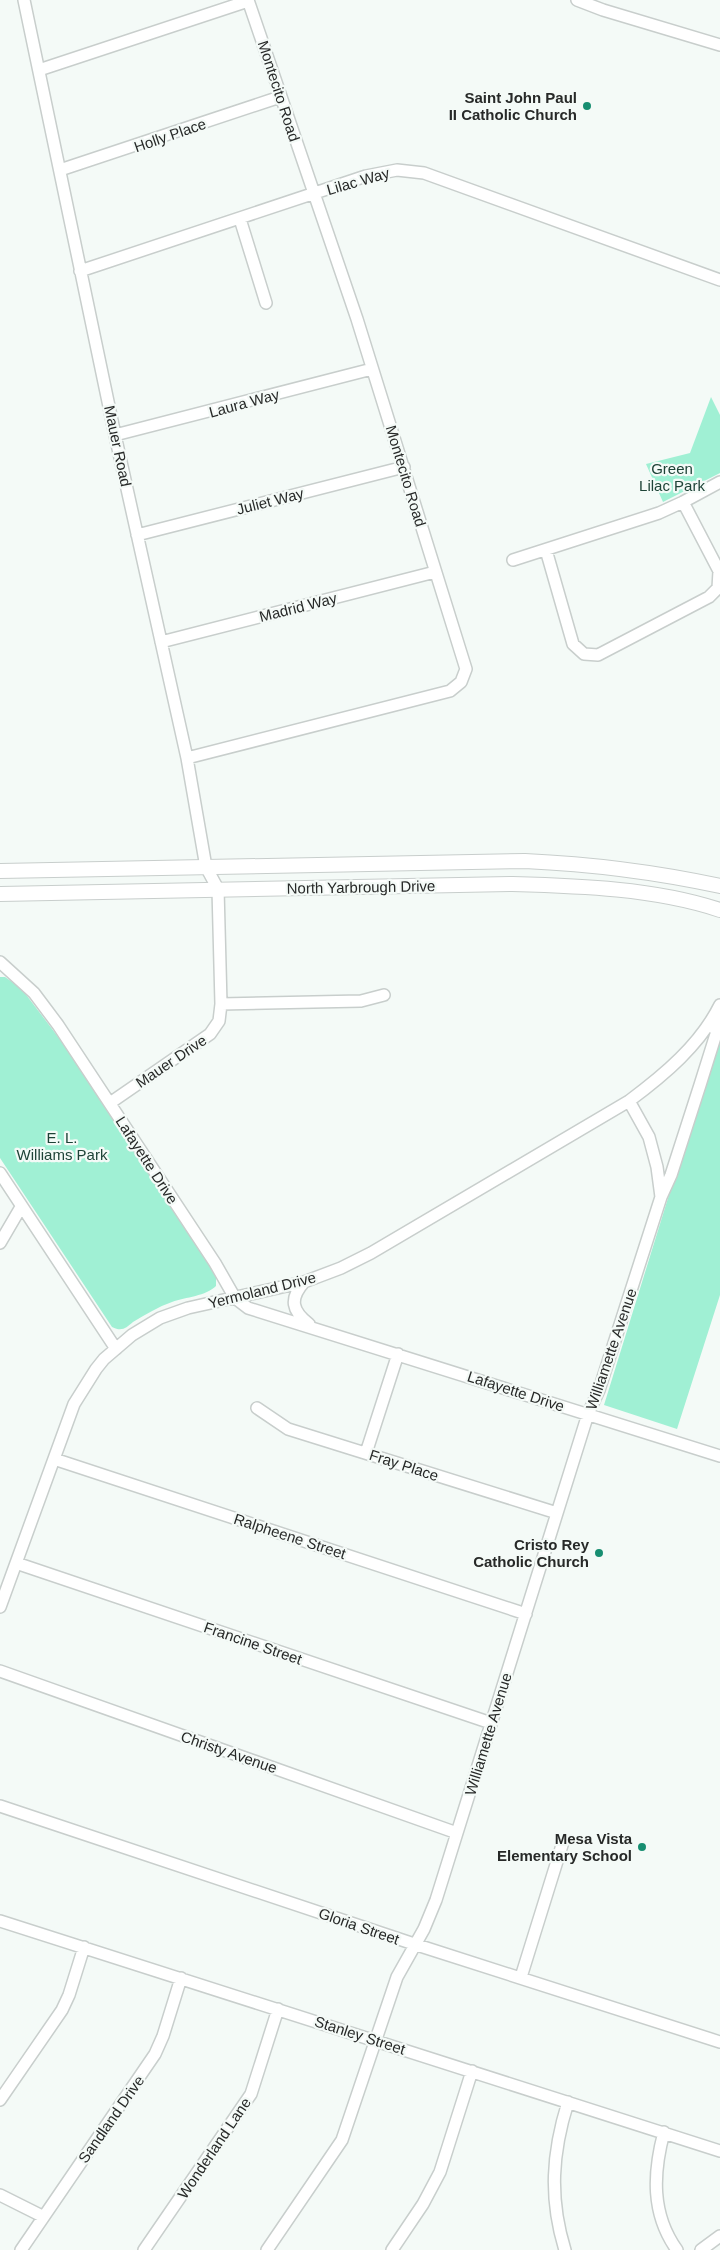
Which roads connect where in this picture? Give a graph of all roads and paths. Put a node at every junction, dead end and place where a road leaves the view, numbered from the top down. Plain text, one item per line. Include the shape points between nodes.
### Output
1 (24, 0) edge
2 (577, 0) edge
3 (248, 1) edge
4 (720, 44) edge
5 (39, 70) junction
6 (280, 98) junction
7 (60, 170) junction
8 (314, 193) junction
9 (240, 219) junction
10 (80, 271) junction
11 (720, 280) edge
12 (266, 303) dead end
13 (372, 370) junction
14 (115, 435) junction
15 (404, 467) junction
16 (720, 482) edge
17 (683, 502) junction
18 (137, 535) junction
19 (546, 550) junction
20 (514, 560) dead end
21 (435, 572) junction
22 (161, 642) junction
23 (188, 758) junction
24 (206, 867) junction
25 (611, 867) junction
26 (0, 871) edge
27 (720, 886) edge
28 (218, 889) junction
29 (608, 890) junction
30 (0, 894) edge
31 (720, 910) edge
32 (0, 962) edge
33 (384, 995) dead end
34 (221, 1004) junction
35 (720, 1005) edge
36 (714, 1016) junction
37 (629, 1101) junction
38 (110, 1103) junction
39 (0, 1173) edge
40 (661, 1197) junction
41 (22, 1207) junction
42 (0, 1243) edge
43 (304, 1282) junction
44 (236, 1298) junction
45 (312, 1327) junction
46 (116, 1348) junction
47 (398, 1354) junction
48 (257, 1408) dead end
49 (588, 1414) junction
50 (366, 1453) junction
51 (720, 1456) edge
52 (54, 1459) junction
53 (557, 1513) junction
54 (16, 1563) junction
55 (0, 1607) edge
56 (526, 1614) junction
57 (0, 1671) edge
58 (491, 1723) junction
59 (0, 1806) edge
60 (457, 1833) junction
61 (563, 1842) dead end
62 (0, 1921) edge
63 (414, 1944) junction
64 (84, 1947) junction
65 (521, 1977) junction
66 (181, 1978) junction
67 (278, 2009) junction
68 (376, 2040) junction
69 (720, 2042) edge
70 (472, 2071) junction
71 (0, 2100) edge
72 (568, 2102) junction
73 (664, 2132) junction
74 (720, 2151) edge
75 (0, 2195) edge
76 (42, 2216) junction
77 (720, 2236) edge
78 (21, 2250) edge
79 (144, 2250) edge
80 (267, 2250) edge
81 (392, 2250) edge
82 (565, 2250) edge
83 (677, 2250) edge
84 (701, 2250) edge

1 - 5 street, Mauer Road
2 - 4 street
3 - 5 street
3 - 6 street, Montecito Road
5 - 7 street, Mauer Road
6 - 7 street, Holly Place
6 - 8 street, Montecito Road
7 - 10 street, Mauer Road
8 - 9 street, Lilac Way
8 - 11 street, Lilac Way via 383,171 424,173
8 - 13 street, Montecito Road
9 - 10 street, Lilac Way
9 - 12 street
10 - 14 street, Mauer Road
13 - 14 street, Laura Way
13 - 15 street, Montecito Road
14 - 18 street, Mauer Road
15 - 18 street, Juliet Way
15 - 21 street, Montecito Road
16 - 17 street
17 - 19 street via 626,525
17 - 19 street via 719,571 718,588 710,597 598,655 584,654 573,644
18 - 22 street, Mauer Road
19 - 20 street
21 - 22 street, Madrid Way
21 - 23 street, Montecito Road via 465,664 464,678 456,688
22 - 23 street, Mauer Road
23 - 24 street, Mauer Road
24 - 25 main road, North Yarbrough Drive via 526,861
24 - 26 main road, North Yarbrough Drive
24 - 28 street, Mauer Road
25 - 27 main road, North Yarbrough Drive
25 - 29 main road
28 - 29 main road, North Yarbrough Drive via 510,884
28 - 30 main road, North Yarbrough Drive
28 - 34 street, Mauer Drive
29 - 31 main road, North Yarbrough Drive via 669,898
32 - 38 street, Lafayette Drive via 34,993
33 - 34 street via 361,1001
34 - 38 street, Mauer Drive via 219,1021 210,1034
35 - 36 street, Williamette Avenue
36 - 37 street, Yermoland Drive via 677,1061
36 - 40 street, Williamette Avenue via 716,1034
37 - 40 street, Williamette Avenue via 649,1137 656,1159
37 - 43 street, Yermoland Drive via 372,1253
38 - 44 street, Lafayette Drive
39 - 41 street
40 - 49 street, Williamette Avenue via 599,1390
41 - 42 street
41 - 46 street
43 - 44 street, Yermoland Drive
43 - 45 street, Lafayette Drive via 297,1290 295,1308 297,1314
44 - 45 street, Lafayette Drive via 248,1308
44 - 46 street, Yermoland Drive via 188,1308 160,1318
45 - 47 street, Lafayette Drive
46 - 52 street, Yermoland Drive via 96,1369 78,1396
47 - 49 street, Lafayette Drive
47 - 50 street
48 - 50 street, Fray Place via 288,1429
49 - 51 street, Lafayette Drive
49 - 53 street, Williamette Avenue
50 - 53 street, Fray Place
52 - 54 street, Yermoland Drive
52 - 56 street, Ralpheene Street
53 - 56 street, Williamette Avenue
54 - 55 street, Yermoland Drive
54 - 58 street, Francine Street
56 - 58 street, Williamette Avenue
57 - 60 street, Christy Avenue
58 - 60 street, Williamette Avenue
59 - 63 street, Gloria Street
60 - 63 street, Williamette Avenue via 436,1900
61 - 65 street
62 - 64 street, Stanley Street
63 - 65 street, Gloria Street
63 - 68 street, Williamette Avenue via 398,1977
64 - 66 street, Stanley Street
64 - 71 street via 62,2010
65 - 69 street, Gloria Street
66 - 67 street, Stanley Street
66 - 76 street, Sandland Drive via 164,2036 155,2054
67 - 68 street, Stanley Street
67 - 79 street, Wonderland Lane via 251,2094
68 - 70 street, Stanley Street
68 - 80 street, Williamette Avenue via 342,2140
70 - 72 street, Stanley Street
70 - 81 street via 440,2172
72 - 73 street, Stanley Street
72 - 82 street via 558,2138 553,2180
73 - 74 street, Stanley Street
73 - 83 street via 658,2157 656,2196 666,2232
75 - 76 street
76 - 78 street, Sandland Drive
77 - 84 street

